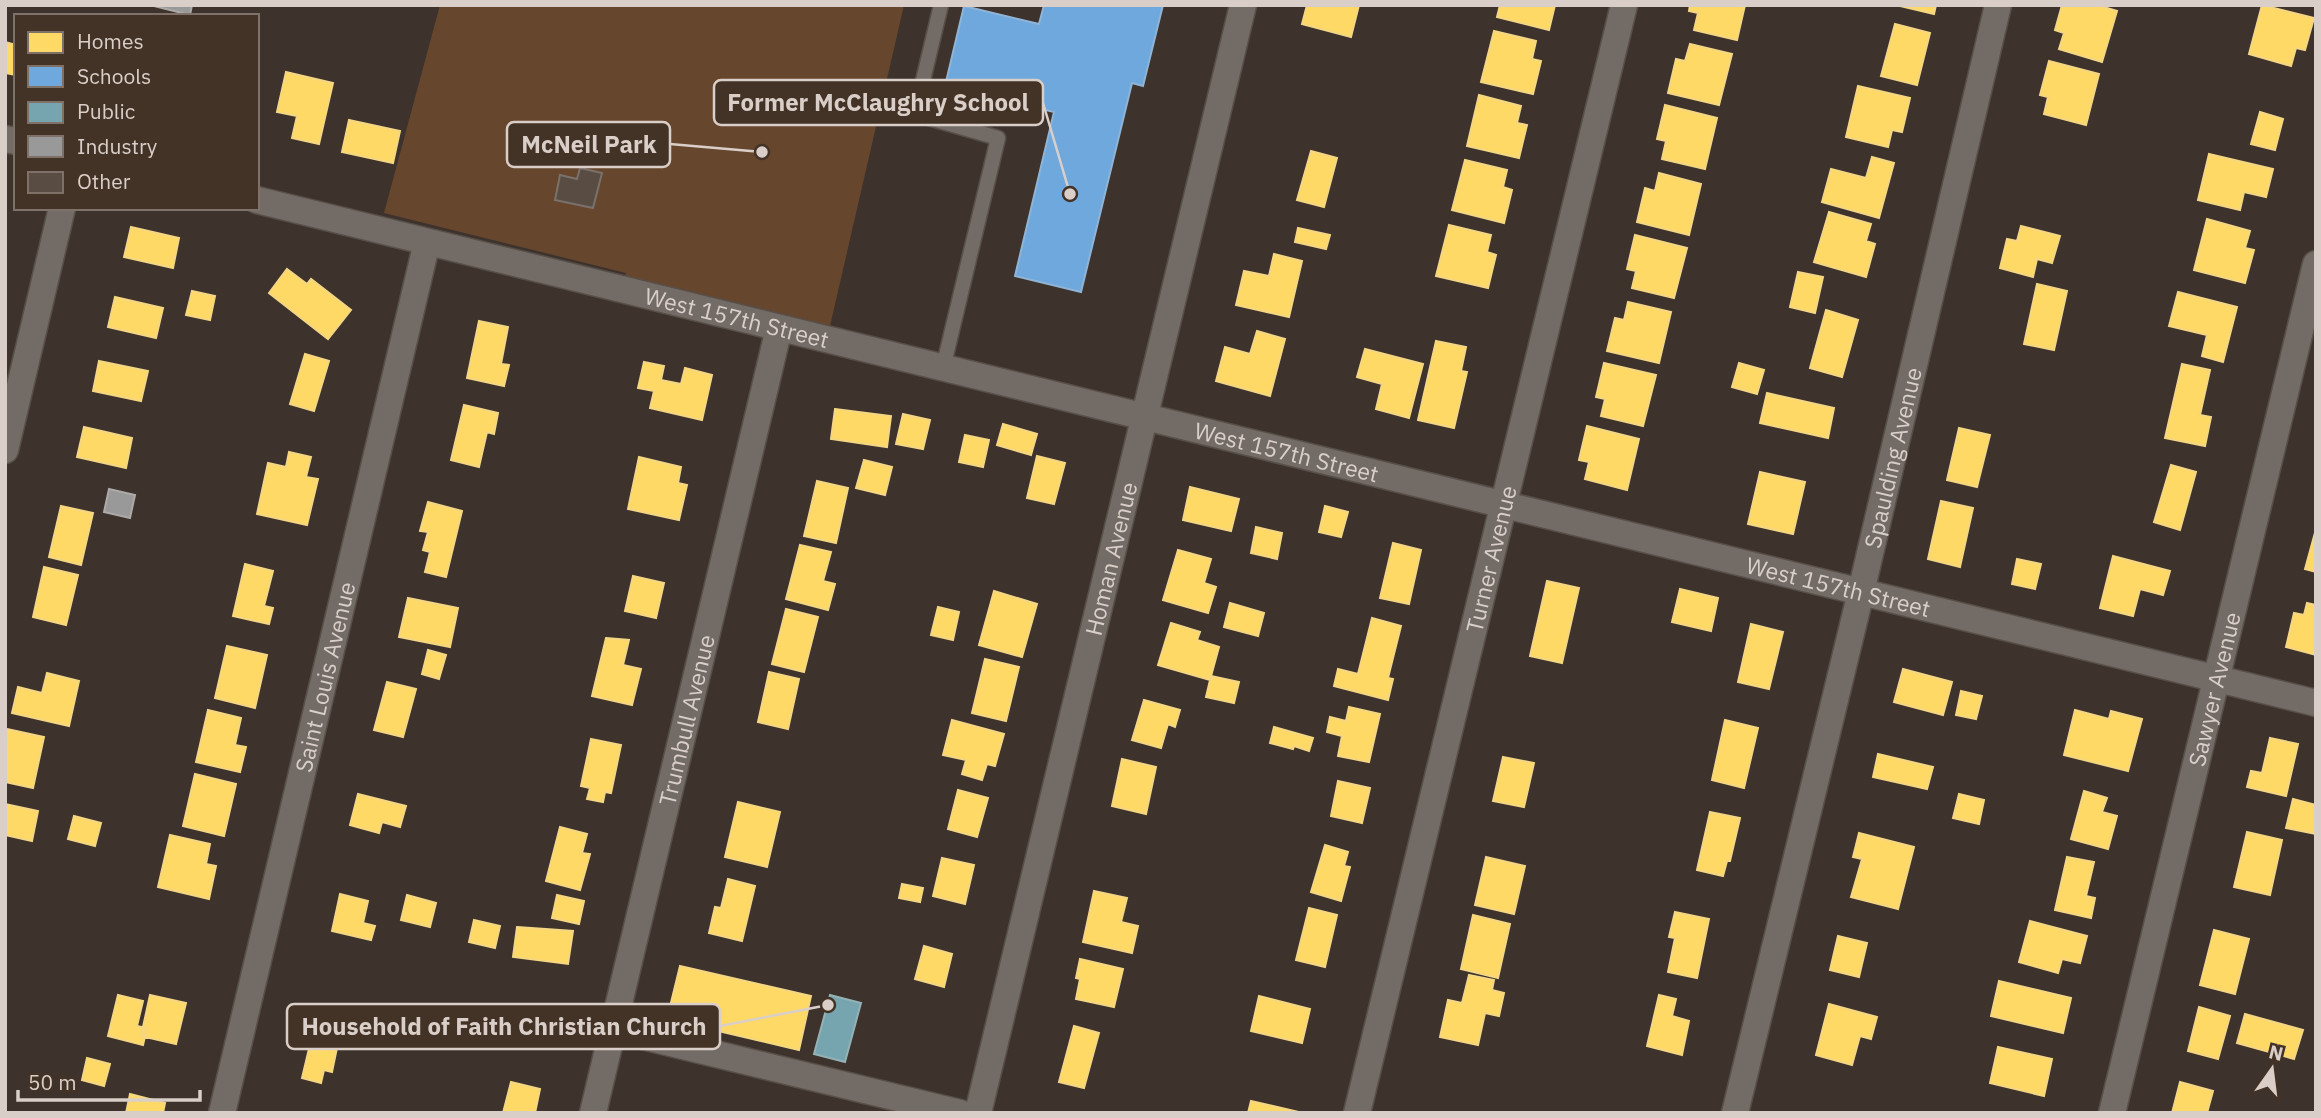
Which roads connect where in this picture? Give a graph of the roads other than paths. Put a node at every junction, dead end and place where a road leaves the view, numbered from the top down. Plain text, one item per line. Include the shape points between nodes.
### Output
1 (941, 5) edge
2 (1243, 5) edge
3 (1623, 5) edge
4 (1998, 5) edge
5 (259, 200) edge
6 (62, 210) edge
7 (427, 242) junction
8 (2316, 264) edge
9 (779, 328) junction
10 (943, 368) junction
11 (1144, 417) junction
12 (5, 450) edge
13 (1505, 505) junction
14 (1861, 592) junction
15 (2216, 679) junction
16 (2316, 704) edge
17 (613, 1028) junction
18 (222, 1113) edge
19 (593, 1113) edge
20 (960, 1113) edge
21 (978, 1113) edge
22 (1357, 1113) edge
23 (1735, 1113) edge
24 (2112, 1113) edge

1 - 10 lane via 915,114 998,138
2 - 11 street, Homan Avenue
3 - 13 street, Turner Avenue
4 - 14 street, Spaulding Avenue
5 - 7 street, West 157th Street
6 - 12 street
7 - 9 street, West 157th Street
7 - 18 street, Saint Louis Avenue
8 - 15 street, Sawyer Avenue
9 - 10 street, West 157th Street
9 - 17 street, Trumbull Avenue
10 - 11 street, West 157th Street
11 - 13 street, West 157th Street
11 - 21 street, Homan Avenue
13 - 14 street, West 157th Street
13 - 22 street, Turner Avenue
14 - 15 street, West 157th Street
14 - 23 street, Spaulding Avenue
15 - 16 street, West 157th Street
15 - 24 street, Sawyer Avenue
17 - 19 street, Trumbull Avenue
17 - 20 street

